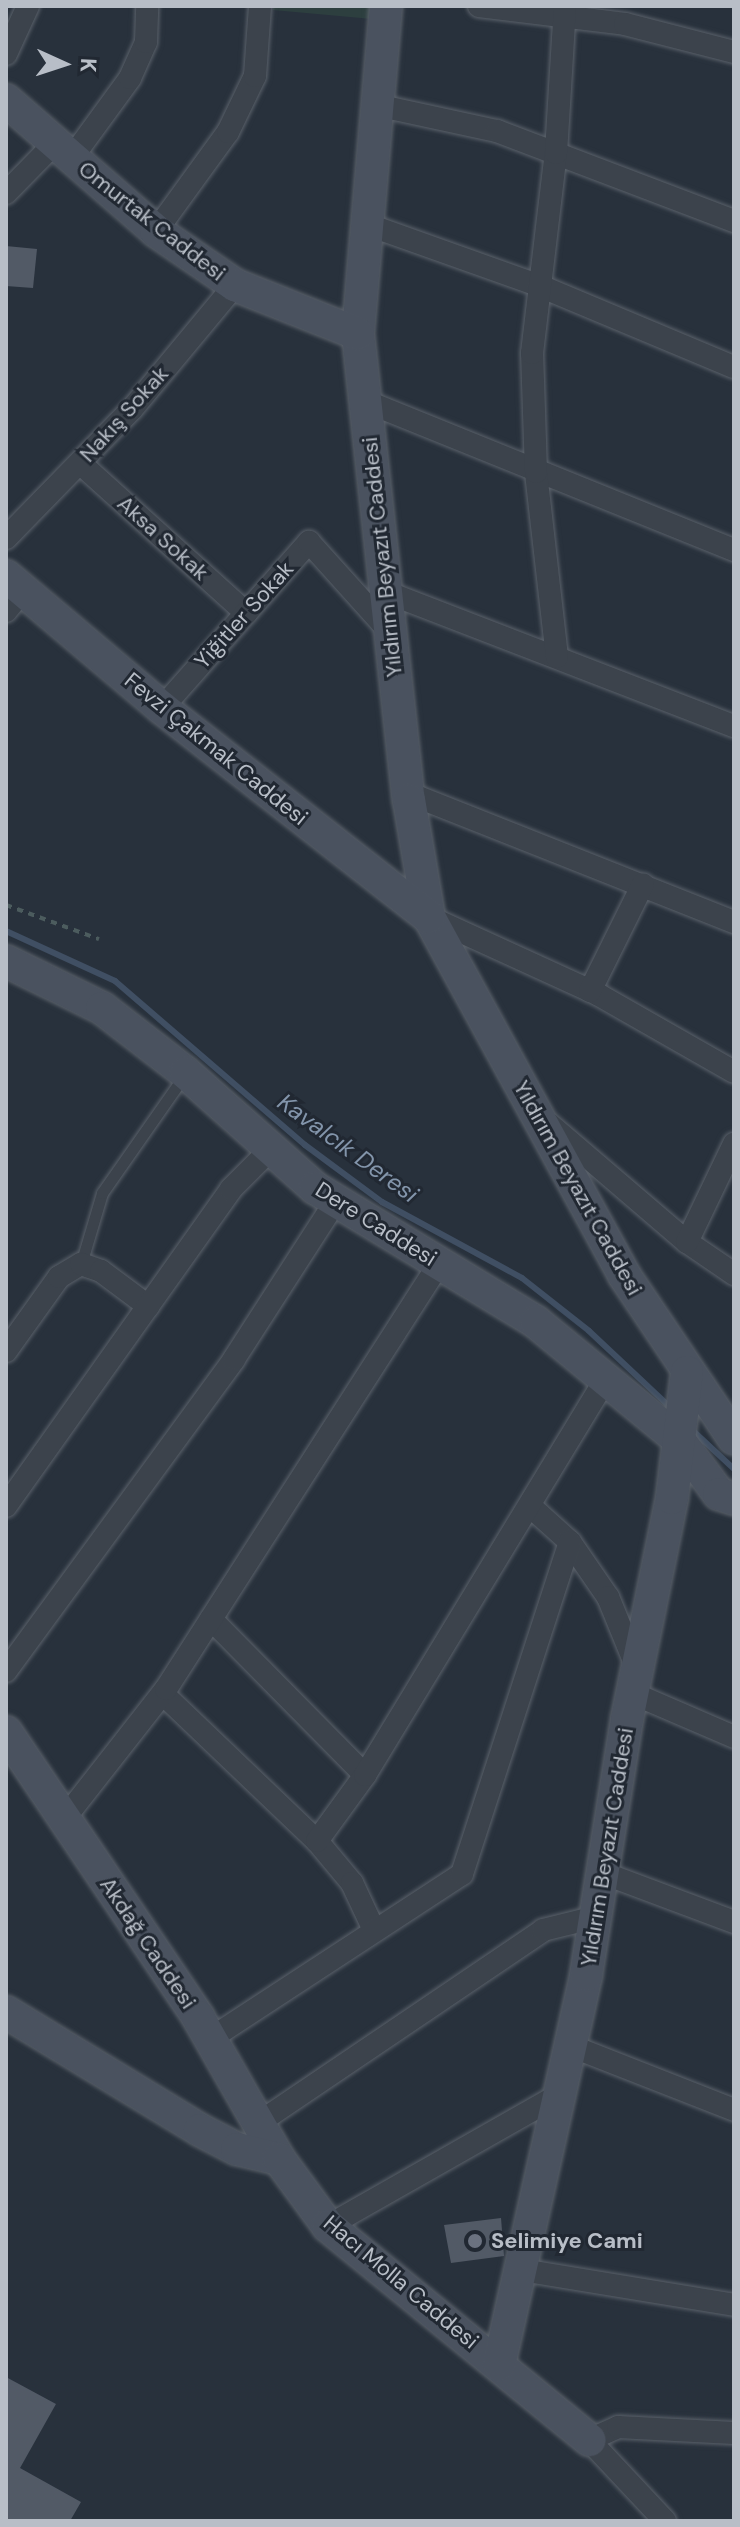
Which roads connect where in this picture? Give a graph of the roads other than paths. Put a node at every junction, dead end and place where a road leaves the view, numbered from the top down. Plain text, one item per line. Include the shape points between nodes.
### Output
1 (28, 6) edge
2 (147, 6) edge
3 (260, 6) edge
4 (386, 6) edge
5 (479, 6) edge
6 (565, 12) edge
7 (734, 52) edge
8 (6, 54) edge
9 (6, 100) edge
10 (381, 106) junction
11 (62, 151) junction
12 (556, 153) junction
13 (6, 193) edge
14 (734, 221) edge
15 (369, 225) junction
16 (156, 231) junction
17 (235, 285) junction
18 (540, 286) junction
19 (358, 334) junction
20 (734, 367) edge
21 (365, 401) junction
22 (80, 463) junction
23 (536, 472) junction
24 (6, 538) edge
25 (734, 550) edge
26 (12, 592) edge
27 (386, 592) junction
28 (246, 613) junction
29 (391, 633) junction
30 (557, 657) junction
31 (162, 708) junction
32 (734, 726) edge
33 (408, 793) junction
34 (643, 884) junction
35 (429, 917) junction
36 (734, 922) edge
37 (6, 961) edge
38 (590, 991) junction
39 (734, 1072) edge
40 (186, 1073) junction
41 (535, 1112) junction
42 (734, 1144) edge
43 (270, 1150) junction
44 (336, 1201) junction
45 (687, 1242) junction
46 (81, 1264) junction
47 (439, 1264) junction
48 (734, 1274) edge
49 (148, 1306) junction
50 (6, 1351) edge
51 (687, 1372) junction
52 (606, 1378) junction
53 (734, 1439) edge
54 (679, 1440) junction
55 (734, 1499) edge
56 (6, 1506) edge
57 (530, 1506) junction
58 (570, 1542) junction
59 (211, 1619) junction
60 (6, 1671) edge
61 (635, 1681) junction
62 (163, 1694) junction
63 (6, 1732) edge
64 (734, 1737) edge
65 (365, 1775) junction
66 (64, 1819) junction
67 (317, 1841) junction
68 (603, 1873) junction
69 (596, 1917) junction
70 (734, 1922) edge
71 (374, 1930) junction
72 (6, 2012) edge
73 (210, 2039) junction
74 (571, 2046) junction
75 (560, 2094) junction
76 (734, 2110) edge
77 (257, 2124) junction
78 (279, 2159) junction
79 (328, 2226) junction
80 (521, 2270) junction
81 (734, 2305) edge
82 (499, 2365) junction
83 (734, 2433) edge
84 (589, 2440) junction
85 (665, 2521) edge

1 - 8 street
2 - 11 street via 146,42 130,78
3 - 16 street via 255,76 228,132
4 - 10 street, Yıldırım Beyazıt Caddesi
5 - 6 street
6 - 7 street
6 - 12 street
9 - 11 street, Omurtak Caddesi
10 - 12 street via 497,131
10 - 15 street, Yıldırım Beyazıt Caddesi
11 - 13 street
11 - 16 street, Omurtak Caddesi
12 - 14 street
12 - 18 street
15 - 18 street
15 - 19 street, Yıldırım Beyazıt Caddesi
16 - 17 street, Omurtak Caddesi
17 - 19 street, Omurtak Caddesi
17 - 22 street, Nakış Sokak
18 - 20 street
18 - 23 street via 532,353
19 - 21 street, Yıldırım Beyazıt Caddesi
21 - 23 street
21 - 27 street, Yıldırım Beyazıt Caddesi
22 - 24 street, Nakış Sokak
22 - 28 street, Aksa Sokak
23 - 25 street
23 - 30 street
26 - 31 street, Fevzi Çakmak Caddesi
27 - 29 street, Yıldırım Beyazıt Caddesi
27 - 30 street
28 - 29 street, Yiğitler Sokak via 309,542
28 - 31 street, Yiğitler Sokak
29 - 33 street, Yıldırım Beyazıt Caddesi
30 - 32 street
31 - 35 street, Fevzi Çakmak Caddesi
33 - 34 street
33 - 35 street, Yıldırım Beyazıt Caddesi
34 - 36 street
34 - 38 street
35 - 38 street
35 - 41 street, Yıldırım Beyazıt Caddesi
37 - 40 street, Dere Caddesi via 102,1008
38 - 39 street
40 - 43 street, Dere Caddesi
40 - 46 lane via 102,1193
41 - 45 street
41 - 51 street, Yıldırım Beyazıt Caddesi via 616,1262
42 - 45 street
43 - 44 street, Dere Caddesi
43 - 49 street via 231,1189
44 - 47 street, Dere Caddesi
44 - 60 street via 234,1359
45 - 48 street
46 - 49 street via 101,1271
46 - 50 street via 59,1277
47 - 52 street, Dere Caddesi via 536,1322
47 - 59 street
49 - 56 street
51 - 53 street
51 - 54 street, Yıldırım Beyazıt Caddesi
52 - 54 street, Dere Caddesi
52 - 57 street
54 - 55 street, Dere Caddesi via 719,1494
54 - 61 street, Yıldırım Beyazıt Caddesi
57 - 58 street
57 - 65 street
58 - 61 street via 608,1597
58 - 71 street via 462,1874
59 - 62 street
59 - 65 street
61 - 64 street
61 - 68 street, Yıldırım Beyazıt Caddesi
62 - 66 street
62 - 67 street
63 - 66 street, Akdağ Caddesi
65 - 67 street
66 - 73 street, Akdağ Caddesi
67 - 71 street via 352,1883
68 - 69 street, Yıldırım Beyazıt Caddesi
68 - 70 street
69 - 74 street, Yıldırım Beyazıt Caddesi
69 - 77 street via 543,1930
71 - 73 street
72 - 78 street via 200,2130 237,2149
73 - 77 street, Akdağ Caddesi
74 - 75 street, Yıldırım Beyazıt Caddesi
74 - 76 street
75 - 79 street
75 - 80 street, Yıldırım Beyazıt Caddesi
77 - 78 street, Akdağ Caddesi
78 - 79 street, Hacı Molla Caddesi
79 - 82 street, Hacı Molla Caddesi
80 - 81 street
80 - 82 street, Yıldırım Beyazıt Caddesi
82 - 84 street, Hacı Molla Caddesi
83 - 84 street via 618,2427
84 - 85 street

